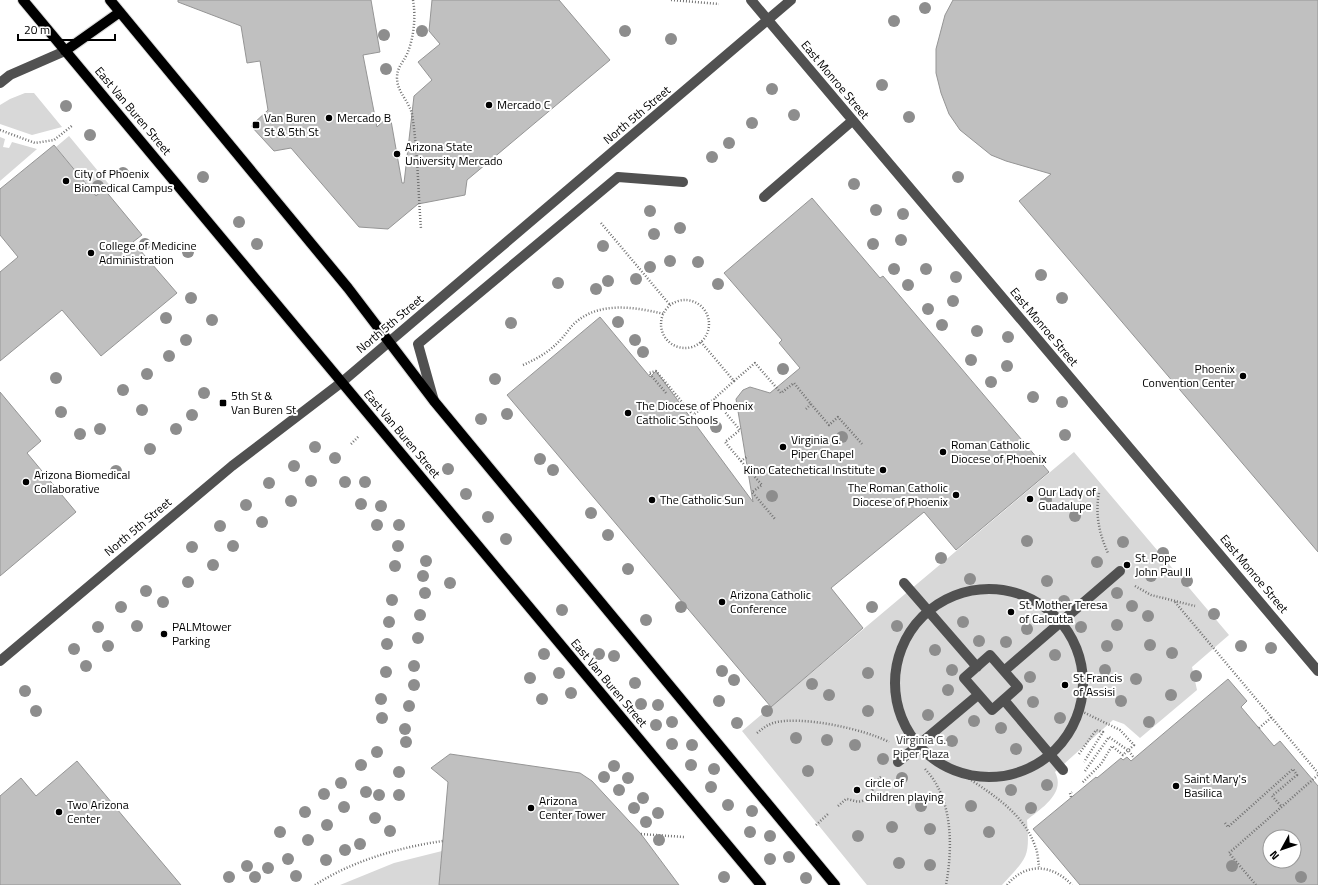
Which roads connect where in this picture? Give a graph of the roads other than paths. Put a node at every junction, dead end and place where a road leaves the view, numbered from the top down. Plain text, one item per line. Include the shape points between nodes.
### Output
1 (23, 0) edge
2 (110, 0) edge
3 (751, 0) edge
4 (791, 0) edge
5 (120, 12) junction
6 (768, 21) junction
7 (65, 51) junction
8 (0, 83) edge
9 (852, 121) junction
10 (683, 182) dead end
11 (764, 197) dead end
12 (389, 342) junction
13 (342, 382) junction
14 (434, 401) junction
15 (1120, 571) dead end
16 (904, 583) dead end
17 (927, 610) junction
18 (1060, 622) junction
19 (0, 661) edge
20 (977, 667) junction
21 (1004, 671) junction
22 (1318, 671) edge
23 (978, 695) junction
24 (1004, 700) junction
25 (919, 745) junction
26 (1050, 755) junction
27 (898, 762) road end
28 (1063, 770) road end
29 (761, 885) edge
30 (835, 885) edge

1 - 7 main road, East Van Buren Street
2 - 5 main road
3 - 6 street, East Monroe Street
4 - 6 street, North 5th Street
5 - 7 main road
5 - 12 main road via 348,288
6 - 9 street, East Monroe Street
6 - 12 street, North 5th Street
7 - 8 street via 10,74
7 - 13 main road, East Van Buren Street
9 - 11 street
9 - 22 street, East Monroe Street
10 - 14 street via 618,177 418,344
12 - 13 street, North 5th Street
12 - 14 main road
13 - 19 street, North 5th Street via 232,466
13 - 29 main road, East Van Buren Street
14 - 30 main road
15 - 18 street
16 - 17 street
17 - 18 street via 955,594 975,589 997,589 1035,600
17 - 20 street
17 - 25 street via 906,638 896,663 895,677 896,698 901,716
18 - 21 street
18 - 26 street via 1071,636 1078,654 1083,672 1083,691 1079,710 1068,734
20 - 21 street via 990,655
20 - 23 street via 964,678
21 - 24 street via 1018,687
23 - 24 street via 992,710
23 - 25 street
24 - 26 street
25 - 26 street via 934,760 972,776 1005,776 1030,768
25 - 27 street
26 - 28 street

